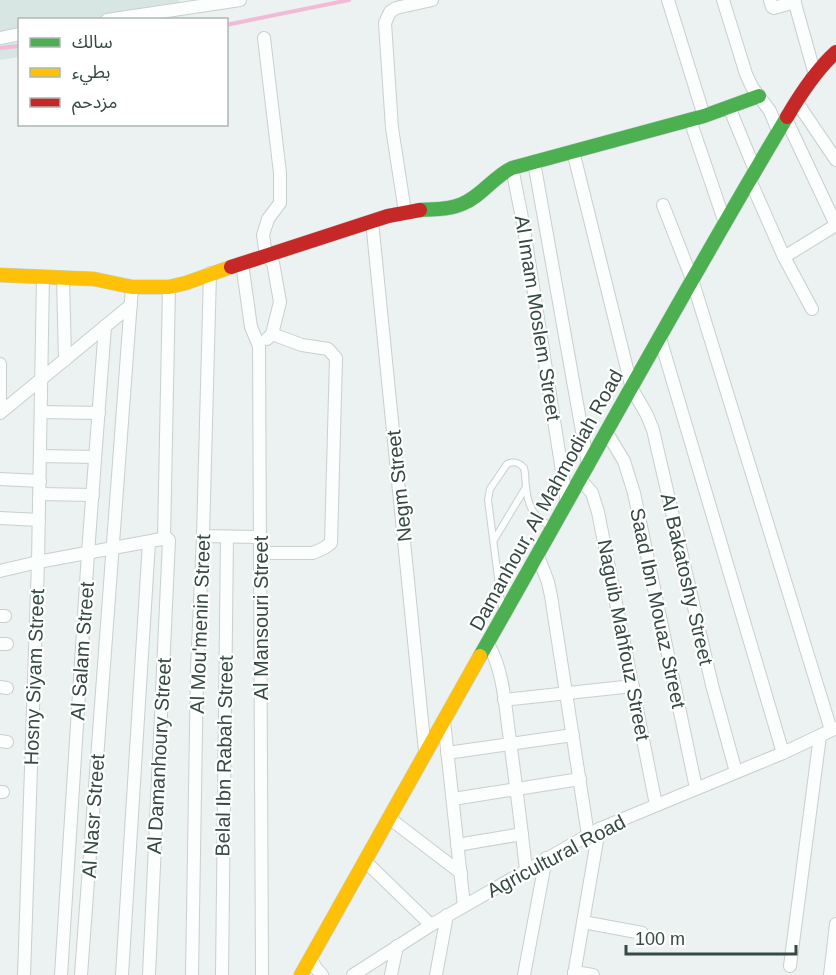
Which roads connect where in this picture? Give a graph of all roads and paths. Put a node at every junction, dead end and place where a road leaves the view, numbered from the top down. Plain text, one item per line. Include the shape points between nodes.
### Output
1 (240, 0) edge
2 (432, 0) edge
3 (668, 0) edge
4 (723, 0) edge
5 (770, 0) edge
6 (794, 1) edge
7 (120, 18) edge
8 (18, 34) edge
9 (0, 38) edge
10 (264, 38) dead end
11 (836, 52) edge
12 (815, 75) junction
13 (759, 96) junction
14 (796, 102) junction
15 (729, 107) junction
16 (704, 116) junction
17 (690, 120) junction
18 (782, 125) junction
19 (573, 151) junction
20 (836, 160) edge
21 (534, 162) junction
22 (512, 168) junction
23 (752, 175) junction
24 (663, 205) dead end
25 (405, 212) junction
26 (372, 221) junction
27 (725, 223) junction
28 (836, 225) edge
29 (266, 255) junction
30 (784, 257) junction
31 (242, 263) junction
32 (210, 273) junction
33 (0, 275) edge
34 (43, 277) junction
35 (63, 278) junction
36 (692, 279) junction
37 (132, 287) junction
38 (170, 287) junction
39 (131, 305) junction
40 (812, 309) dead end
41 (105, 326) junction
42 (272, 334) junction
43 (660, 338) junction
44 (259, 346) junction
45 (65, 360) junction
46 (0, 364) edge
47 (42, 379) junction
48 (632, 389) junction
49 (42, 412) junction
50 (0, 413) edge
51 (99, 413) junction
52 (607, 433) junction
53 (41, 456) junction
54 (95, 457) junction
55 (588, 466) junction
56 (0, 479) edge
57 (581, 480) junction
58 (40, 487) junction
59 (526, 487) junction
60 (93, 495) junction
61 (567, 504) junction
62 (0, 518) edge
63 (39, 520) junction
64 (554, 527) junction
65 (203, 536) junction
66 (227, 537) junction
67 (261, 537) junction
68 (165, 539) junction
69 (494, 541) junction
70 (149, 542) junction
71 (113, 549) junction
72 (88, 553) junction
73 (261, 553) junction
74 (538, 556) junction
75 (38, 562) junction
76 (0, 571) edge
77 (503, 617) junction
78 (488, 644) junction
79 (633, 686) junction
80 (567, 694) junction
81 (504, 700) junction
82 (444, 720) junction
83 (829, 731) edge
84 (573, 735) junction
85 (511, 744) junction
86 (425, 752) junction
87 (447, 753) junction
88 (783, 753) junction
89 (736, 772) junction
90 (580, 778) junction
91 (517, 789) junction
92 (696, 789) junction
93 (453, 799) junction
94 (656, 806) junction
95 (389, 818) junction
96 (594, 832) junction
97 (522, 834) junction
98 (458, 845) junction
99 (546, 858) junction
100 (365, 861) junction
101 (526, 870) junction
102 (461, 873) junction
103 (464, 906) junction
104 (447, 915) junction
105 (583, 922) junction
106 (836, 924) edge
107 (431, 925) junction
108 (642, 933) dead end
109 (397, 946) junction
110 (311, 958) junction
111 (790, 966) dead end
112 (574, 973) edge
113 (24, 975) edge
114 (61, 975) edge
115 (81, 975) edge
116 (122, 975) edge
117 (149, 975) edge
118 (192, 975) edge
119 (222, 975) edge
120 (262, 975) edge
121 (302, 975) edge
122 (322, 975) edge
123 (353, 975) edge
124 (391, 975) edge
125 (436, 975) edge
126 (524, 975) edge
127 (593, 975) edge
128 (830, 975) edge

1 - 7 street
2 - 25 street via 396,8 385,23 392,128
3 - 16 street
4 - 13 street via 746,74
5 - 6 street via 774,8
6 - 12 street
8 - 9 street
10 - 29 street via 280,173 280,203 268,219 263,235
11 - 12 main road, Damanhour, Al Mahmodiah Road
12 - 14 main road, Damanhour, Al Mahmodiah Road
13 - 15 main road
13 - 18 street
14 - 18 main road, Damanhour, Al Mahmodiah Road
14 - 20 street
15 - 16 main road
15 - 23 street
16 - 17 main road
17 - 19 main road
17 - 27 street
18 - 23 main road, Damanhour, Al Mahmodiah Road
18 - 28 street
19 - 21 main road
19 - 48 street, Al Bakatoshy Street
21 - 22 main road
21 - 55 street
22 - 25 main road via 463,204
22 - 61 street, Al Imam Moslem Street
23 - 27 main road, Damanhour, Al Mahmodiah Road
23 - 30 street
24 - 36 street
25 - 26 main road
26 - 29 main road
26 - 86 street, Negm Street
27 - 36 main road, Damanhour, Al Mahmodiah Road
28 - 30 street
29 - 31 main road
29 - 42 street via 274,268 280,302
30 - 40 street
31 - 32 main road
31 - 44 street, Al Mansouri Street via 251,327
32 - 38 main road
32 - 65 street, Al Mou'menin Street
33 - 34 main road
34 - 35 main road
34 - 47 street, Hosny Siyam Street
35 - 37 main road via 98,279
35 - 45 street
36 - 43 main road, Damanhour, Al Mahmodiah Road
36 - 83 street
37 - 38 main road
37 - 39 street, Al Nasr Street
38 - 68 street, Al Damanhoury Street
39 - 41 street
39 - 71 street, Al Nasr Street
41 - 45 street
41 - 51 street, Al Salam Street
42 - 44 street
42 - 73 street via 328,349 336,358 332,543 313,553
43 - 48 main road, Damanhour, Al Mahmodiah Road
43 - 88 street
44 - 67 street, Al Mansouri Street
45 - 47 street
46 - 50 street
47 - 49 street, Hosny Siyam Street
47 - 50 street
48 - 52 main road, Damanhour, Al Mahmodiah Road
48 - 89 street, Al Bakatoshy Street via 653,430 712,686
49 - 51 street
49 - 53 street, Hosny Siyam Street
51 - 54 street, Al Salam Street
52 - 55 main road, Damanhour, Al Mahmodiah Road
52 - 92 street, Saad Ibn Mouaz Street via 624,461 634,493
53 - 54 street
53 - 58 street, Hosny Siyam Street
54 - 60 street, Al Salam Street
55 - 57 main road, Damanhour, Al Mahmodiah Road
56 - 58 street
57 - 61 main road, Damanhour, Al Mahmodiah Road
57 - 79 street, Naguib Mahfouz Street via 592,494 598,512
58 - 60 street
58 - 63 street, Hosny Siyam Street
59 - 64 lane via 532,512
59 - 69 lane
59 - 69 lane via 524,468 511,462 490,489
60 - 72 street, Al Salam Street
61 - 64 main road, Damanhour, Al Mahmodiah Road
62 - 63 street
63 - 75 street, Hosny Siyam Street
64 - 74 main road, Damanhour, Al Mahmodiah Road
65 - 66 street
65 - 118 street, Al Mou'menin Street
66 - 67 street
66 - 119 street, Belal Ibn Rabah Street
67 - 73 street, Al Mansouri Street
68 - 70 street
68 - 117 street, Al Damanhoury Street via 169,540
69 - 77 lane
70 - 71 street
70 - 116 street
71 - 72 street
71 - 115 street, Al Nasr Street
72 - 75 street
72 - 114 street, Al Salam Street
73 - 120 street, Al Mansouri Street
74 - 77 main road, Damanhour, Al Mahmodiah Road
74 - 80 street via 551,596
75 - 76 street
75 - 113 street, Hosny Siyam Street
77 - 78 main road, Damanhour, Al Mahmodiah Road
78 - 81 street via 496,661
78 - 82 main road, Damanhour, Al Mahmodiah Road
79 - 80 street
79 - 94 street, Naguib Mahfouz Street
80 - 81 street
80 - 84 street
81 - 85 street
82 - 86 main road, Damanhour, Al Mahmodiah Road
82 - 87 street
83 - 88 street, Agricultural Road
83 - 111 street
84 - 85 street
84 - 90 street
85 - 87 street
85 - 91 street
86 - 95 main road, Damanhour, Al Mahmodiah Road
87 - 93 street
88 - 89 street, Agricultural Road
89 - 92 street, Agricultural Road
90 - 91 street
90 - 96 street
91 - 93 street
91 - 97 street
92 - 94 street, Agricultural Road
93 - 98 street
94 - 96 street, Agricultural Road
95 - 100 main road, Damanhour, Al Mahmodiah Road
95 - 102 street
96 - 99 street, Agricultural Road
96 - 105 street
97 - 98 street
97 - 101 street
98 - 102 street
99 - 101 street, Agricultural Road
99 - 126 street
100 - 107 street
100 - 110 main road, Damanhour, Al Mahmodiah Road
101 - 103 street, Agricultural Road
102 - 103 street
103 - 104 street, Agricultural Road
104 - 107 street, Agricultural Road
104 - 125 street
105 - 108 street
105 - 112 street
106 - 128 street
107 - 109 street, Agricultural Road
109 - 123 street, Agricultural Road
109 - 124 street
110 - 121 main road, Damanhour, Al Mahmodiah Road
110 - 122 street
112 - 127 street

